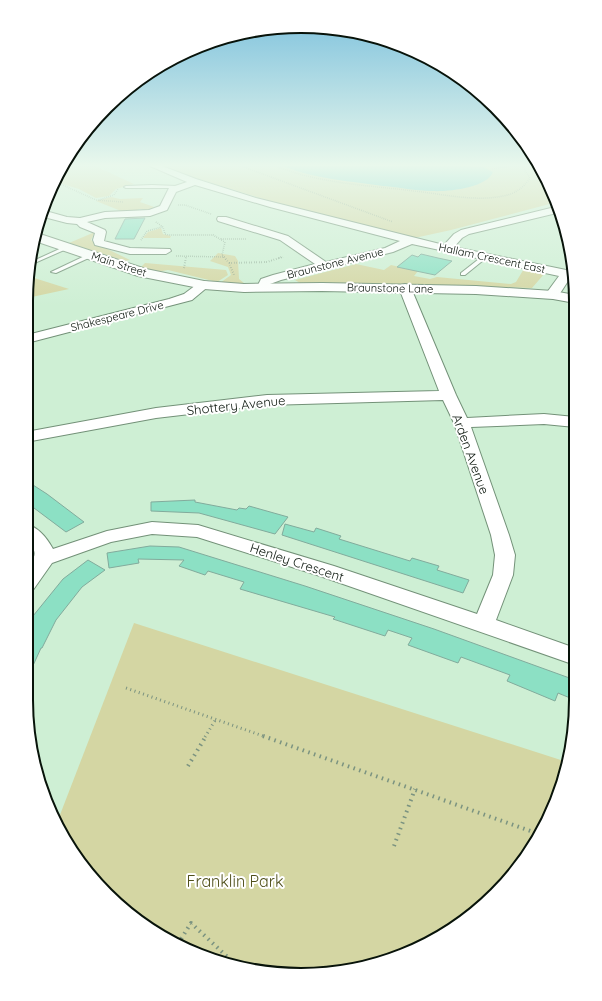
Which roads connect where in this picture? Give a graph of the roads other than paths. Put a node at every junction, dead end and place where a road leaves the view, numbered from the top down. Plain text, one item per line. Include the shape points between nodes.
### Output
1 (150, 213) edge
2 (303, 213) edge
3 (545, 213) edge
4 (47, 215) edge
5 (222, 219) road end
6 (80, 221) junction
7 (40, 239) edge
8 (410, 241) junction
9 (68, 247) junction
10 (447, 249) junction
11 (166, 252) road end
12 (91, 254) junction
13 (484, 257) junction
14 (36, 261) edge
15 (325, 266) junction
16 (54, 272) dead end
17 (567, 273) edge
18 (464, 274) dead end
19 (568, 277) edge
20 (204, 285) junction
21 (262, 287) junction
22 (405, 288) junction
23 (553, 295) junction
24 (569, 298) edge
25 (33, 337) edge
26 (448, 395) junction
27 (569, 421) edge
28 (462, 423) junction
29 (33, 435) edge
30 (33, 535) edge
31 (45, 558) junction
32 (33, 577) edge
33 (484, 624) junction
34 (569, 655) edge

1 - 6 street via 105,215
2 - 8 street, Hallam Crescent East
3 - 10 street via 465,232
4 - 6 street
5 - 15 street via 284,238
6 - 11 street via 101,232 99,243 123,250
7 - 9 street, Main Street
8 - 10 street, Hallam Crescent East
8 - 15 street, Braunstone Avenue via 389,250
9 - 12 street, Main Street
9 - 14 lane
10 - 13 street, Hallam Crescent East
12 - 16 lane
12 - 20 street, Main Street via 143,272
13 - 17 street, Hallam Crescent East
13 - 18 lane
15 - 21 street, Braunstone Avenue via 277,277 265,282
19 - 23 street
20 - 21 street, Braunstone Lane
20 - 25 street, Shakespeare Drive via 188,296 172,302
21 - 22 street, Braunstone Lane
22 - 23 street, Braunstone Lane
22 - 26 street, Arden Avenue
23 - 24 street, Braunstone Lane
26 - 28 street, Arden Avenue
26 - 29 street, Shottery Avenue via 267,400 156,413
27 - 28 street via 544,419
28 - 33 street, Arden Avenue via 505,555 503,575
30 - 31 street via 44,546
31 - 32 street
31 - 33 street, Henley Crescent via 107,537 152,528 198,531
33 - 34 street, Henley Crescent

